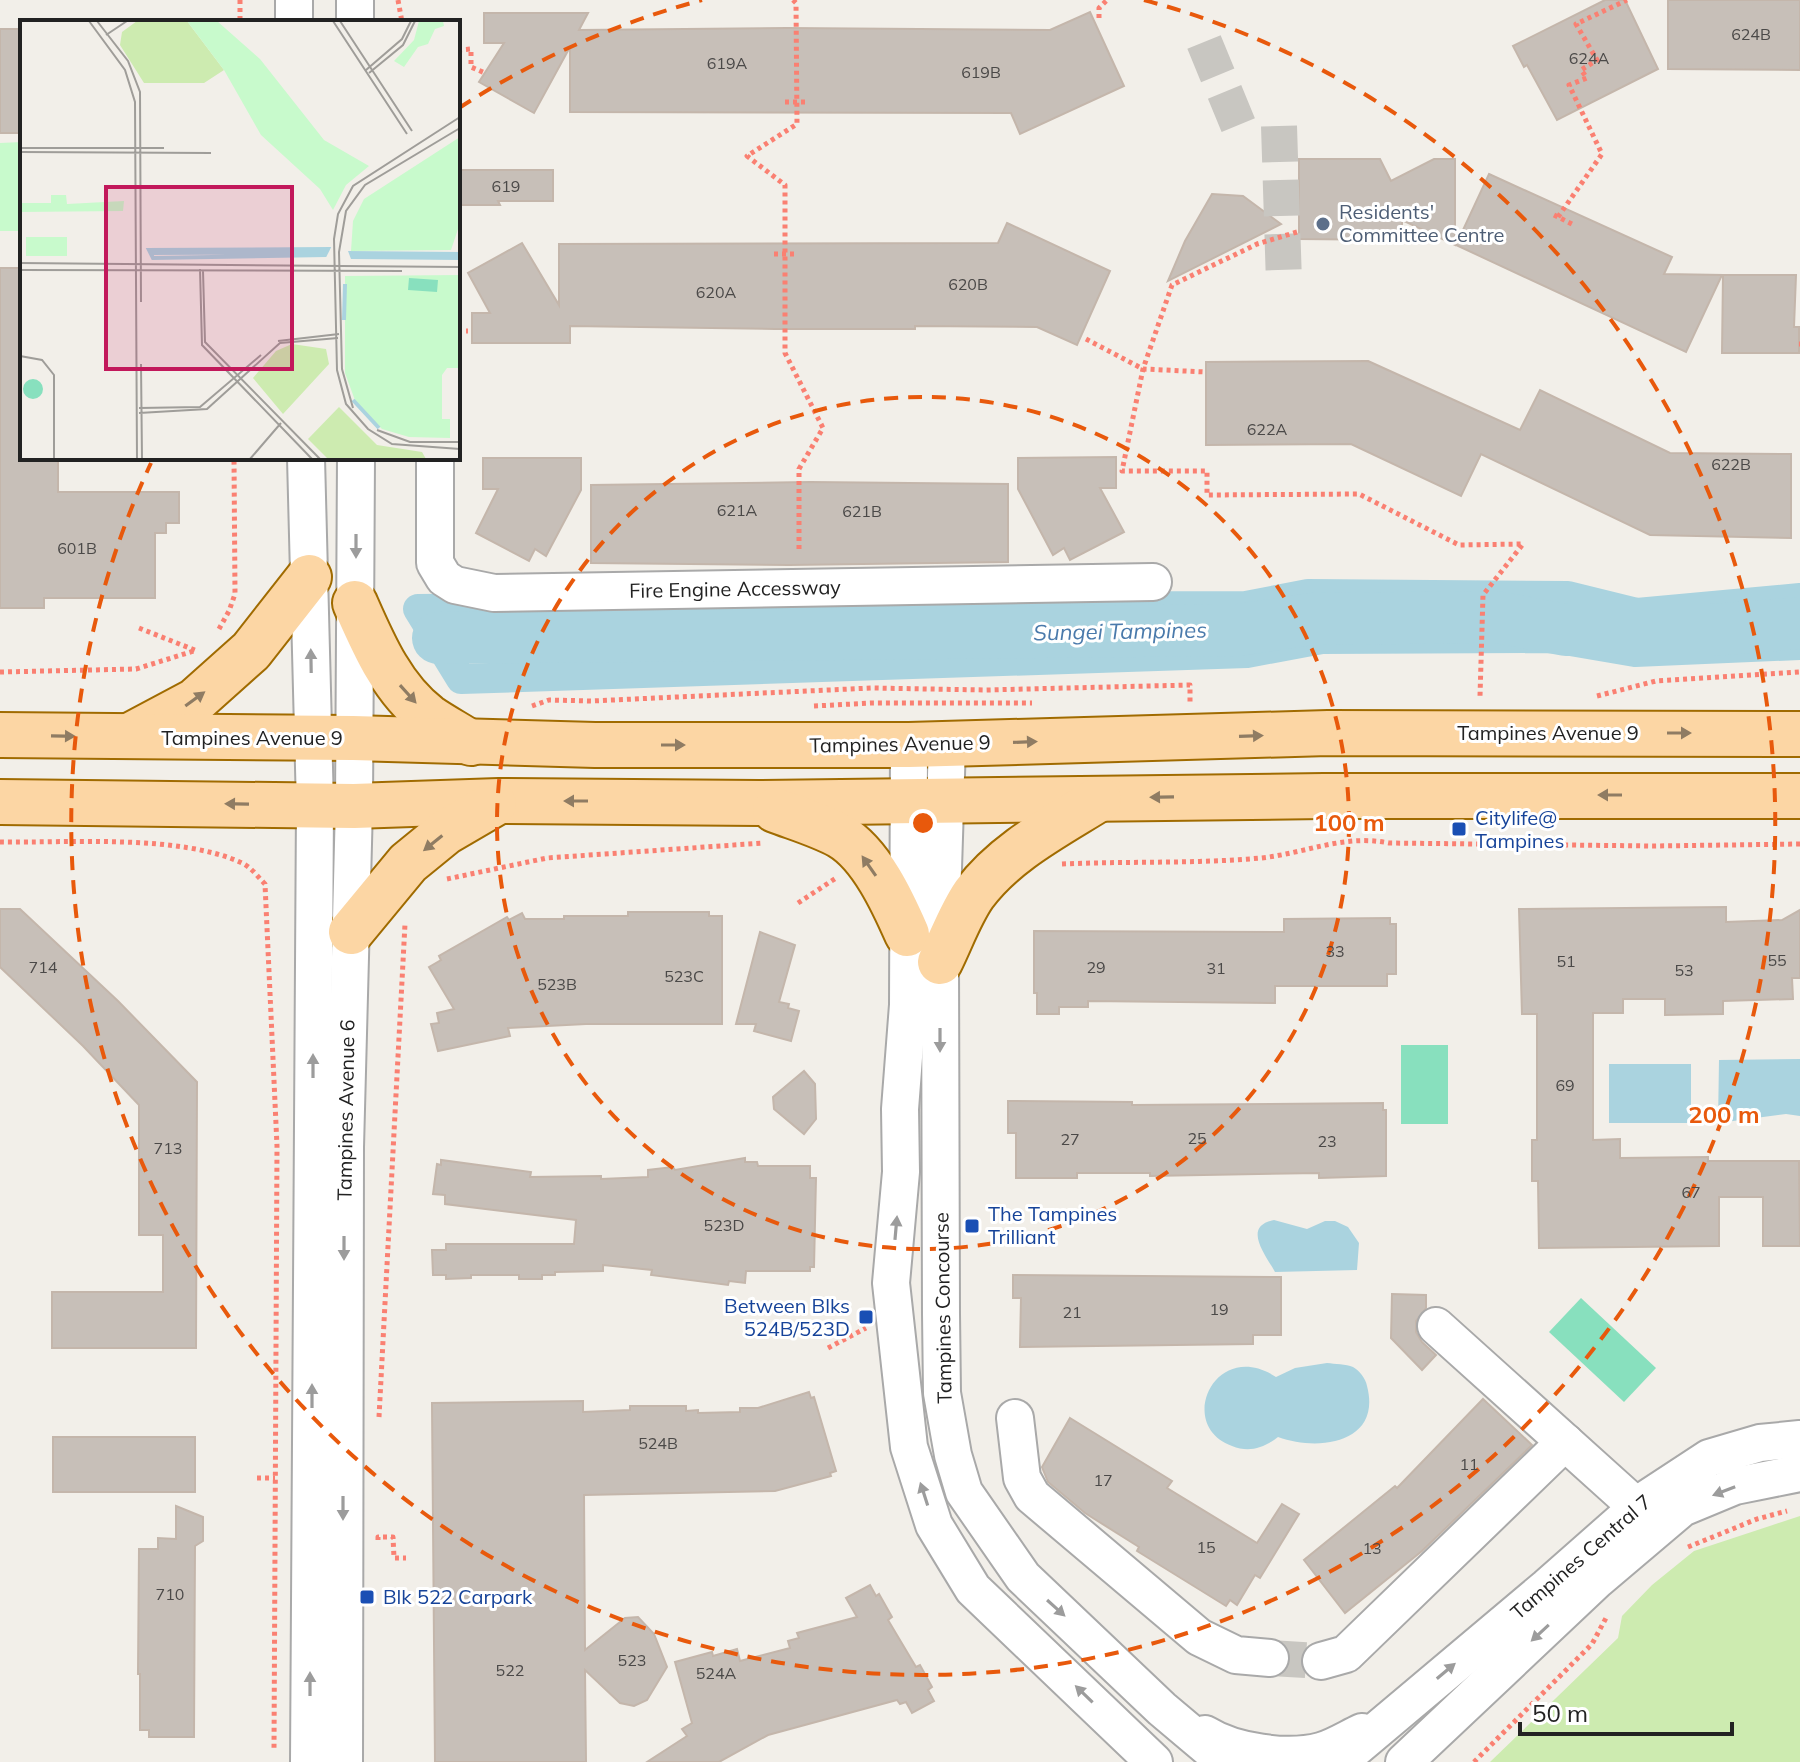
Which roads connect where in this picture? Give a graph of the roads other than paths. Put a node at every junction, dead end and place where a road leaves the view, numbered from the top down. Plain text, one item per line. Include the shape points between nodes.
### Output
1 (306, 460) edge
2 (356, 460) edge
3 (435, 460) edge
4 (309, 577) junction
5 (1153, 582) dead end
6 (355, 603) junction
7 (1800, 734) edge
8 (0, 735) edge
9 (127, 737) junction
10 (333, 738) junction
11 (471, 743) junction
12 (928, 745) junction
13 (1800, 796) edge
14 (1101, 798) junction
15 (499, 801) junction
16 (927, 801) junction
17 (0, 802) edge
18 (334, 806) junction
19 (763, 823) junction
20 (351, 932) junction
21 (907, 934) junction
22 (940, 962) junction
23 (1436, 1326) dead end
24 (1015, 1418) dead end
25 (1800, 1439) edge
26 (1565, 1442) junction
27 (1800, 1473) edge
28 (1637, 1507) junction
29 (1270, 1658) tunnel mouth
30 (1321, 1661) tunnel mouth
31 (1162, 1709) junction
32 (1386, 1721) junction
33 (1416, 1754) edge
34 (1147, 1757) edge
35 (309, 1762) edge
36 (344, 1762) edge
37 (1225, 1762) edge
38 (1339, 1762) edge

1 - 4 street, Tampines Avenue 6
2 -> 6 street, Tampines Avenue 6
3 - 5 street, Fire Engine Accessway via 435,563 444,578 468,589 494,593
9 -> 4 main road via 195,701 251,651
10 -> 4 street, Tampines Avenue 6
6 - 10 street, Tampines Avenue 6
6 -> 11 main road via 388,671 405,692 427,716
12 -> 7 main road, Tampines Avenue 9 via 1328,733
8 -> 9 main road, Tampines Avenue 9
9 - 10 main road, Tampines Avenue 9
10 - 11 main road, Tampines Avenue 9
10 - 18 street, Tampines Avenue 6
11 -> 12 main road, Tampines Avenue 9
12 - 16 street, Tampines Concourse
13 -> 14 main road
14 - 16 main road
14 - 22 main road via 999,865 974,895
15 - 18 main road
19 -> 15 main road
15 -> 20 main road via 446,832 408,863
16 - 19 main road
16 - 21 street, Tampines Concourse
16 - 22 street, Tampines Concourse
18 -> 17 main road
18 - 20 street, Tampines Avenue 6
35 -> 18 street, Tampines Avenue 6
21 -> 19 main road via 891,896 862,855 841,837
20 -> 36 street, Tampines Avenue 6 via 344,1163
34 -> 21 street, Tampines Concourse via 973,1589 934,1525 909,1447 891,1283 901,1172
22 -> 31 street, Tampines Concourse via 942,1393 953,1455 964,1492 1023,1577
23 - 26 street
24 - 29 street via 1022,1478 1032,1496 1199,1637 1236,1655
25 - 28 street, Tampines Central 7 via 1760,1443 1709,1458
26 - 28 street
26 - 30 street via 1346,1654
27 -> 33 street, Tampines Central 7 via 1735,1486 1682,1508 1597,1580
32 -> 28 street, Tampines Central 7
31 - 32 street, Tampines Central 7 via 1215,1740 1249,1752 1320,1751
31 - 37 street, Tampines Concourse
32 - 38 street, Tampines Central 7

